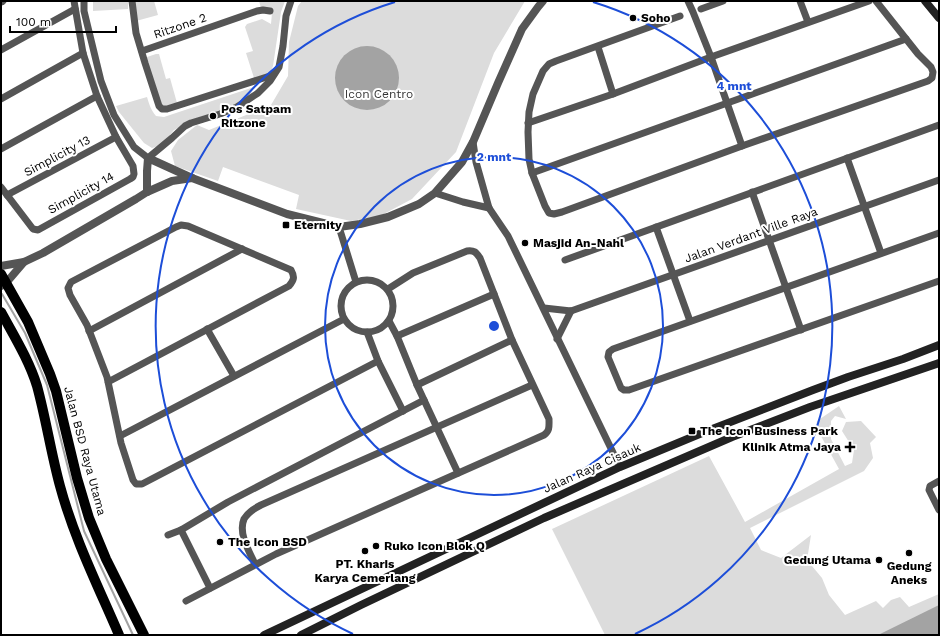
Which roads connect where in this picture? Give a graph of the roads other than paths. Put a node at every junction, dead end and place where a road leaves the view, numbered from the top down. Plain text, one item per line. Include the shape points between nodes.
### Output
1 (84, 1) edge
2 (132, 1) edge
3 (290, 1) edge
4 (543, 1) edge
5 (688, 1) edge
6 (723, 1) edge
7 (800, 1) edge
8 (869, 1) edge
9 (876, 1) edge
10 (925, 1) edge
11 (75, 5) edge
12 (702, 9) dead end
13 (270, 11) dead end
14 (680, 16) dead end
15 (939, 18) edge
16 (808, 22) junction
17 (906, 39) junction
18 (598, 47) junction
19 (1, 50) edge
20 (142, 51) junction
21 (83, 53) junction
22 (711, 57) junction
23 (273, 75) junction
24 (613, 94) junction
25 (97, 96) junction
26 (1, 99) edge
27 (727, 104) junction
28 (528, 124) junction
29 (939, 125) edge
30 (116, 137) junction
31 (473, 142) junction
32 (742, 146) junction
33 (1, 149) edge
34 (148, 158) junction
35 (847, 158) junction
36 (532, 173) junction
37 (192, 178) junction
38 (939, 180) edge
39 (1, 187) edge
40 (147, 192) junction
41 (752, 192) junction
42 (435, 193) junction
43 (7, 195) junction
44 (865, 206) junction
45 (489, 208) junction
46 (339, 227) junction
47 (656, 227) junction
48 (939, 232) edge
49 (770, 240) junction
50 (242, 249) junction
51 (881, 253) junction
52 (565, 260) dead end
53 (24, 262) junction
54 (1, 266) edge
55 (673, 275) junction
56 (3, 281) edge
57 (939, 281) edge
58 (356, 282) junction
59 (785, 287) junction
60 (388, 289) junction
61 (494, 294) junction
62 (544, 308) junction
63 (571, 311) junction
64 (1, 312) edge
65 (344, 319) junction
66 (389, 321) junction
67 (690, 321) junction
68 (89, 330) junction
69 (207, 330) junction
70 (801, 330) junction
71 (367, 332) junction
72 (397, 336) junction
73 (557, 339) junction
74 (512, 340) junction
75 (939, 345) edge
76 (378, 361) junction
77 (939, 363) edge
78 (234, 376) junction
79 (108, 382) junction
80 (417, 385) junction
81 (532, 385) junction
82 (424, 400) junction
83 (403, 411) junction
84 (437, 428) junction
85 (120, 436) junction
86 (620, 467) junction
87 (458, 473) junction
88 (939, 480) edge
89 (939, 510) edge
90 (181, 530) junction
91 (168, 534) dead end
92 (255, 564) junction
93 (210, 588) junction
94 (186, 601) dead end
95 (119, 635) edge
96 (144, 635) edge
97 (264, 635) edge
98 (301, 635) edge

1 - 34 street via 100,81 114,115 134,147
2 - 20 street via 136,33
3 - 23 street via 279,68
4 - 31 street via 522,30
5 - 22 street
6 - 12 street
7 - 16 street
8 - 16 street
9 - 17 street
10 - 15 main road
11 - 19 street
11 - 21 street
13 - 20 street, Ritzone 2 via 252,12
14 - 18 street
16 - 22 street
17 - 27 street
17 - 32 street via 931,67 932,78 928,81
18 - 24 street
18 - 28 street via 549,64 533,94
20 - 23 street via 162,109
21 - 25 street
21 - 26 street
22 - 24 street
22 - 27 street
23 - 34 street via 258,93 247,101 226,112 184,126
24 - 28 street
25 - 30 street
25 - 33 street
27 - 32 street
27 - 36 street
28 - 36 street
29 - 35 street
30 - 43 street, Simplicity 13
30 - 43 street, Simplicity 14 via 133,166 133,177 38,230 33,229
31 - 42 street via 462,162
31 - 45 street
32 - 36 street via 554,214 546,209
34 - 37 street
34 - 40 street
35 - 41 street
35 - 44 street
37 - 40 street via 172,181
37 - 46 street via 287,214
38 - 44 street, Jalan Verdant Ville Raya
39 - 43 street
40 - 53 street
41 - 47 street
41 - 49 street
42 - 45 street
42 - 46 street via 419,204 388,217
44 - 49 street, Jalan Verdant Ville Raya
44 - 51 street
45 - 62 street via 508,236
46 - 58 street
47 - 52 street
47 - 55 street
48 - 51 street
49 - 55 street, Jalan Verdant Ville Raya
49 - 59 street
50 - 68 street
50 - 68 street via 181,225 71,282 68,291
50 - 69 street via 291,270 294,280 289,286
51 - 59 street
53 - 54 street
53 - 56 street
55 - 63 street, Jalan Verdant Ville Raya
55 - 67 street
56 - 96 main road, Jalan BSD Raya Utama via 28,322 50,374 89,518
57 - 70 street
58 - 60 street via 370,279
58 - 65 street via 343,295 341,307
59 - 67 street
59 - 70 street
60 - 61 street via 413,272 471,250 480,258
60 - 66 street via 394,305
61 - 72 street
61 - 74 street
62 - 63 street, Jalan Verdant Ville Raya
62 - 73 street
63 - 73 street
64 - 95 main road via 28,361 71,521
65 - 71 street via 354,329
65 - 78 street
66 - 71 street via 376,331
66 - 72 street
67 - 70 street via 613,348 609,352 608,357 622,389 629,390
68 - 79 street
69 - 78 street
69 - 79 street
71 - 76 street
72 - 80 street
73 - 86 street
74 - 80 street
74 - 81 street
75 - 86 main road, Jalan Raya Cisauk via 813,390
76 - 83 street
76 - 85 street via 142,484 136,484 133,480
77 - 98 main road via 831,399 732,437 544,518
78 - 85 street
79 - 85 street
80 - 82 street
81 - 84 street
81 - 87 street via 548,419 547,433
82 - 83 street
82 - 84 street
83 - 90 street via 228,502
84 - 87 street
84 - 92 street via 252,510 245,518 242,529
86 - 97 main road, Jalan Raya Cisauk
87 - 92 street
88 - 89 street via 930,486 929,490
90 - 91 street
90 - 93 street
92 - 93 street
93 - 94 street

